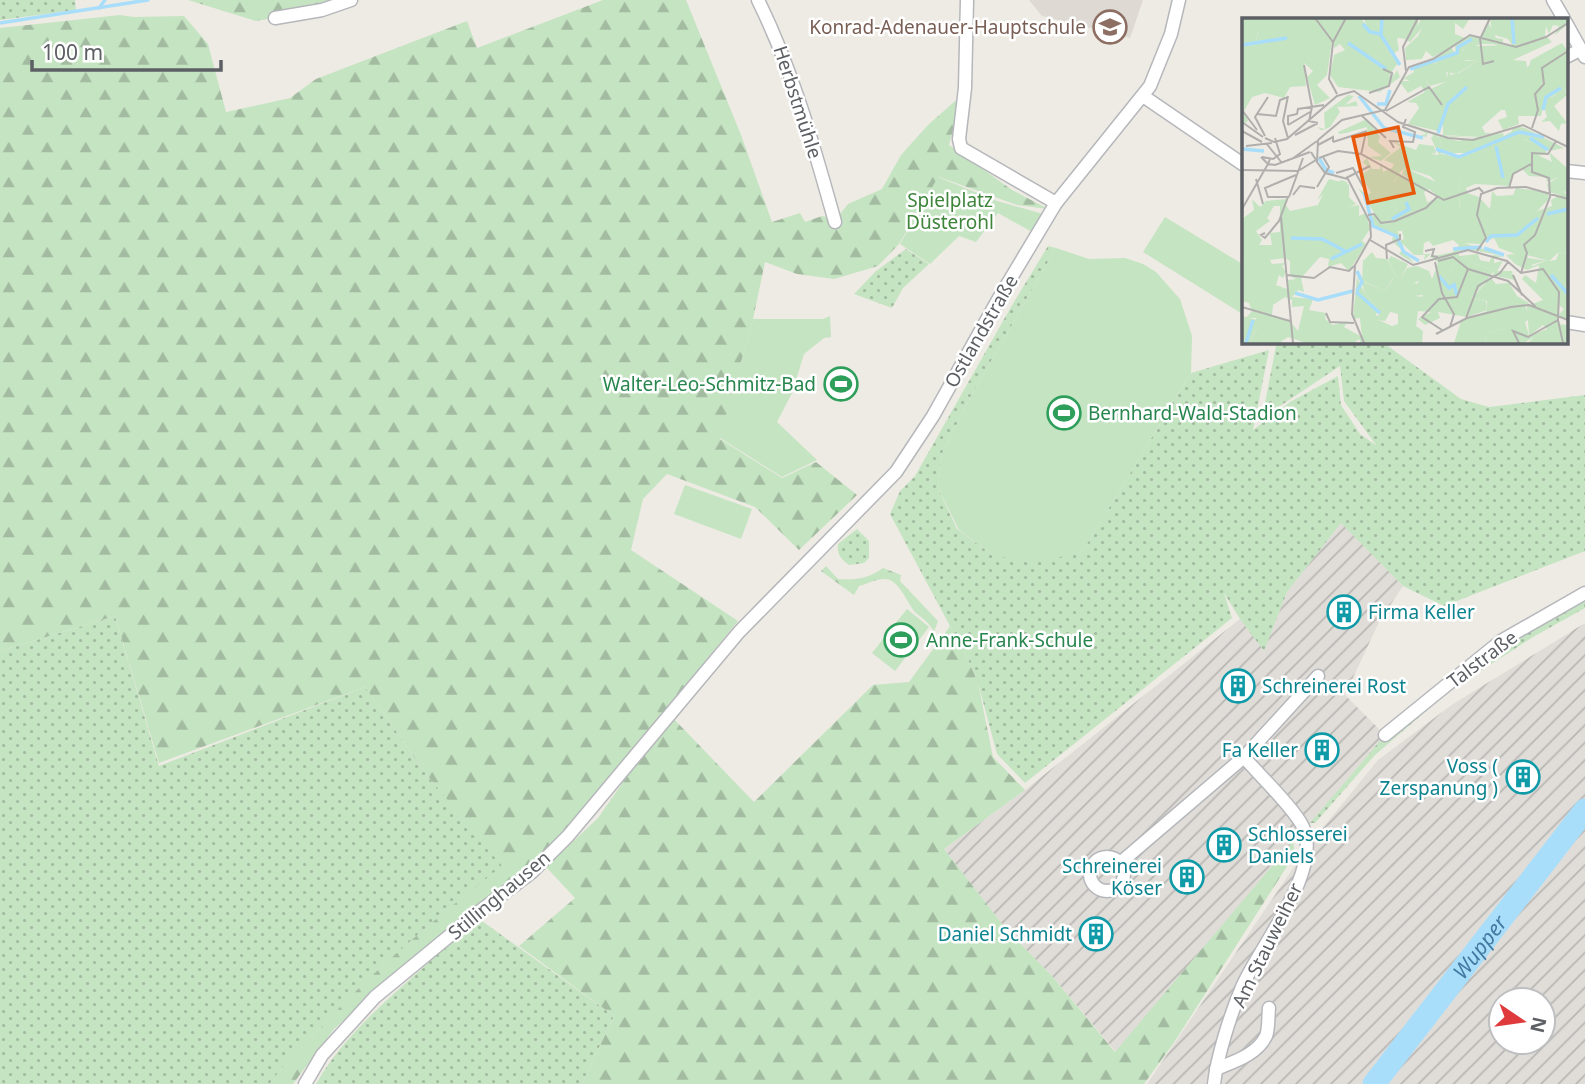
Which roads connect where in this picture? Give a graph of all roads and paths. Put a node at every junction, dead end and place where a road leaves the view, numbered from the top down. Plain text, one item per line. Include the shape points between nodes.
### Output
1 (351, 0) edge
2 (758, 0) edge
3 (967, 0) edge
4 (1179, 0) edge
5 (1553, 0) edge
6 (275, 18) dead end
7 (1563, 18) edge
8 (1568, 26) edge
9 (1583, 54) edge
10 (1143, 96) junction
11 (1242, 164) edge
12 (1056, 203) junction
13 (835, 222) dead end
14 (1585, 593) edge
15 (739, 632) joint
16 (1318, 676) dead end
17 (1385, 734) dead end
18 (1244, 757) junction
19 (1120, 863) dead end
20 (1269, 1009) dead end
21 (1216, 1069) junction
22 (305, 1084) edge
23 (1214, 1084) edge

1 - 6 street
2 - 13 street, Herbstmühle via 779,42 807,125 824,209
3 - 12 street via 961,148
4 - 10 street, Ostlandstraße via 1171,34
5 - 7 street
8 - 9 street
10 - 11 street
10 - 12 street, Ostlandstraße
12 - 15 street, Ostlandstraße via 896,472
14 - 17 street, Talstraße via 1501,641
15 - 22 street, Stillinghausen via 568,836 532,872 375,997 322,1055
16 - 18 street
18 - 19 street
18 - 21 street, Am Stauweiher via 1304,828 1304,869 1242,986
20 - 21 street, Am Stauweiher via 1267,1035 1258,1048
21 - 23 street, Am Stauweiher

